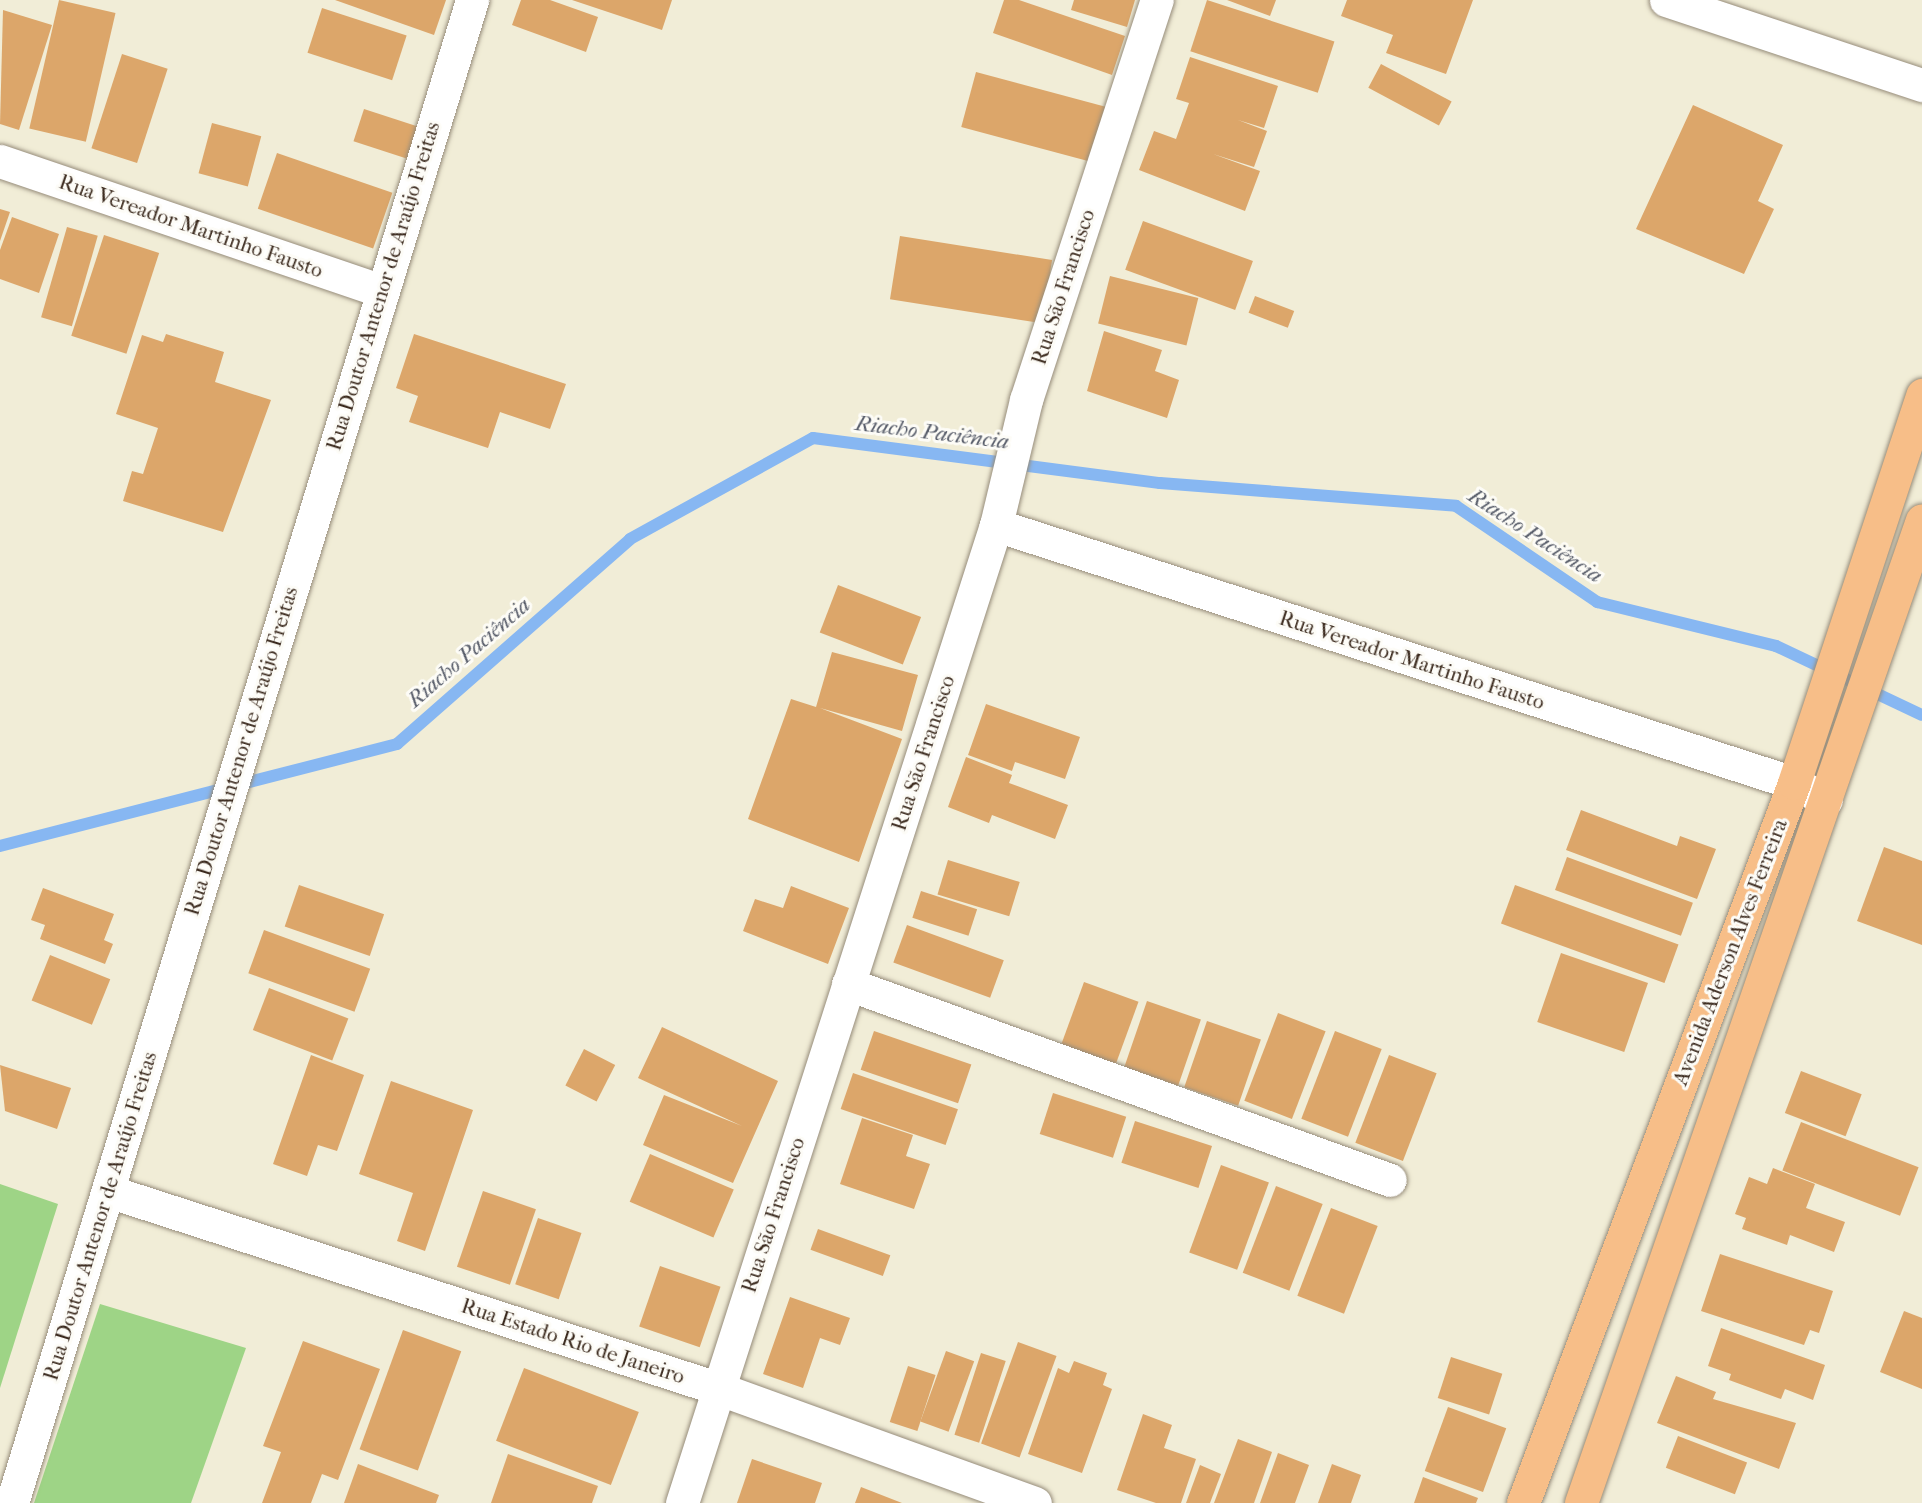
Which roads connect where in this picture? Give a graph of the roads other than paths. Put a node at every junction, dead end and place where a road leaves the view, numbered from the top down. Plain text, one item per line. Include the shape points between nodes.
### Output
1 (472, 0) edge
2 (1156, 0) edge
3 (1666, 0) edge
4 (1922, 85) edge
5 (0, 161) edge
6 (381, 291) junction
7 (1922, 394) edge
8 (1922, 520) edge
9 (996, 525) junction
10 (1794, 783) junction
11 (1826, 800) junction
12 (848, 984) junction
13 (1390, 1180) dead end
14 (108, 1191) junction
15 (717, 1388) junction
16 (12, 1503) edge
17 (682, 1503) edge
18 (1035, 1503) edge
19 (1523, 1503) edge
20 (1581, 1503) edge

1 - 6 street, Rua Doutor Antenor de Araújo Freitas
2 - 9 street, Rua São Francisco via 1026,400
3 - 4 street
5 - 6 street, Rua Vereador Martinho Fausto
6 - 14 street, Rua Doutor Antenor de Araújo Freitas
7 - 10 main road, Avenida Aderson Alves Ferreira
8 - 11 main road, Avenida Aderson Alves Ferreira
9 - 10 street, Rua Vereador Martinho Fausto
9 - 12 street, Rua São Francisco
10 - 11 street, Rua Vereador Martinho Fausto
10 - 19 main road, Avenida Aderson Alves Ferreira
11 - 20 main road, Avenida Aderson Alves Ferreira
12 - 13 street
12 - 15 street, Rua São Francisco
14 - 15 street, Rua Estado Rio de Janeiro
14 - 16 street, Rua Doutor Antenor de Araújo Freitas
15 - 17 street, Rua São Francisco
15 - 18 street, Rua Estado Rio de Janeiro

